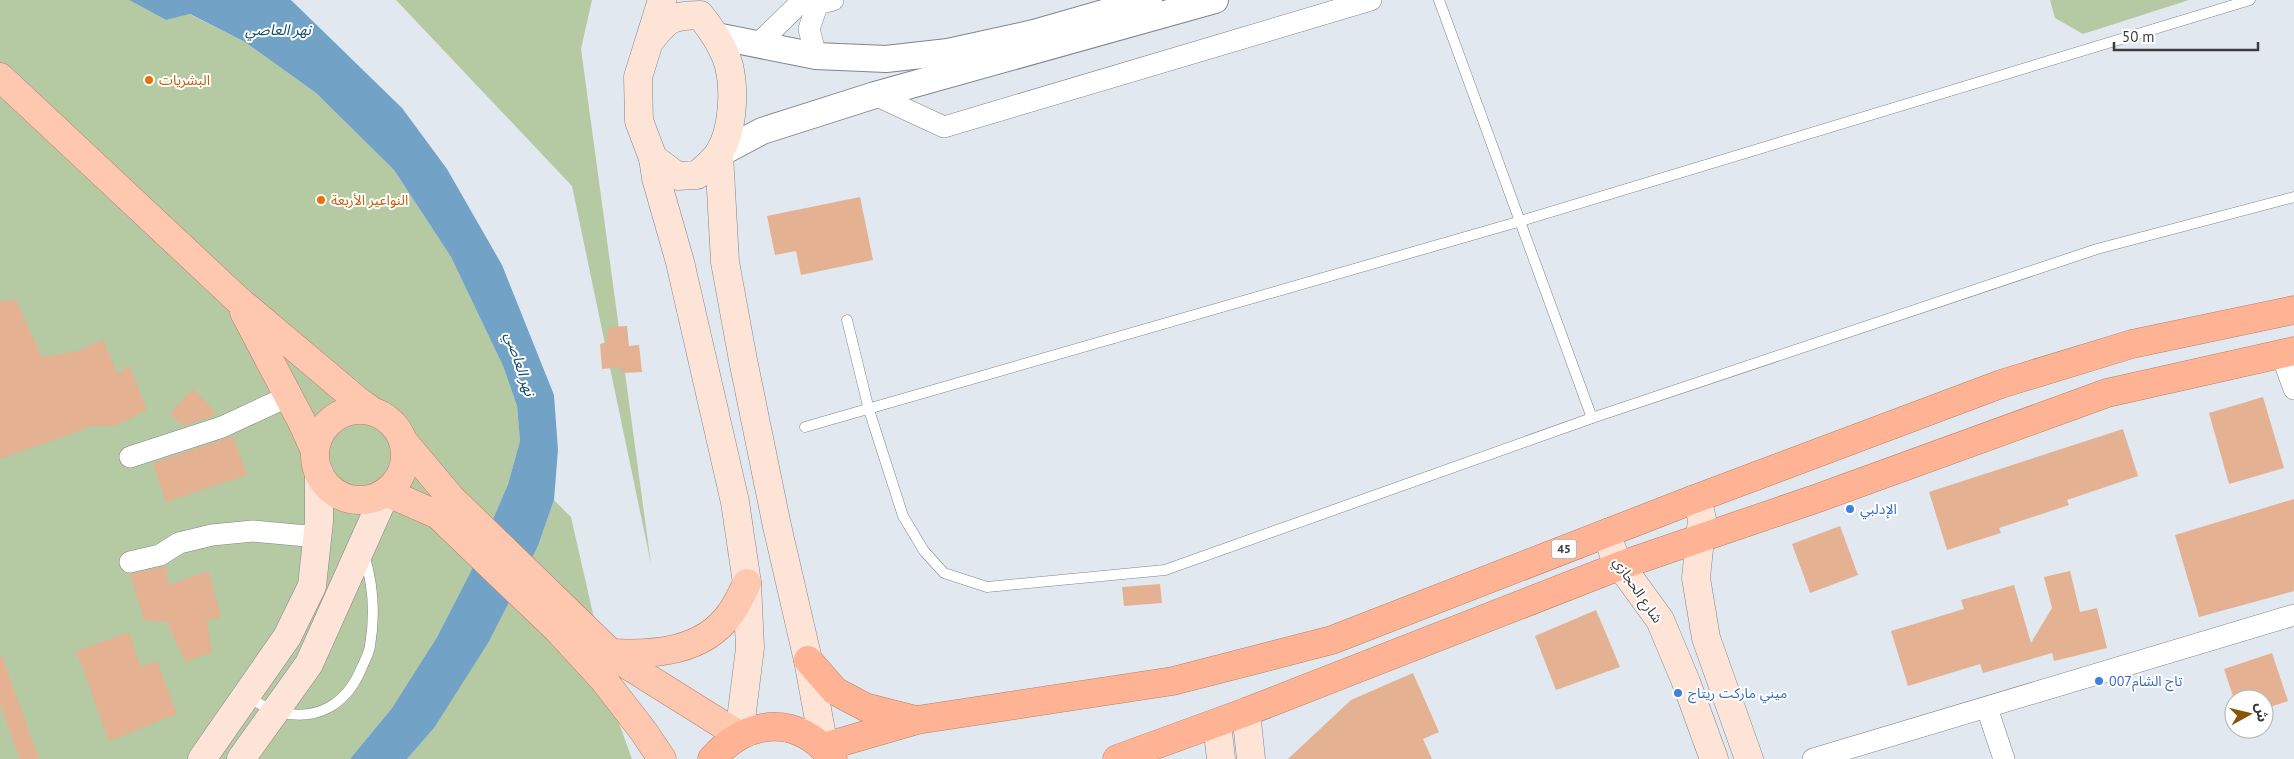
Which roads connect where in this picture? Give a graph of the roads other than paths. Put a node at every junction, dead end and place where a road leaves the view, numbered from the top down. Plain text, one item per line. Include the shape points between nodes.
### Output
1 (662, 0) edge
2 (1149, 0) edge
3 (1215, 0) edge
4 (1371, 0) edge
5 (1439, 0) edge
6 (2250, 0) edge
7 (823, 1) edge
8 (706, 17) edge
9 (649, 42) junction
10 (759, 43) junction
11 (816, 56) junction
12 (0, 77) edge
13 (875, 96) junction
14 (719, 154) junction
15 (653, 158) junction
16 (2294, 196) edge
17 (1520, 221) junction
18 (237, 299) junction
19 (2294, 310) edge
20 (847, 320) dead end
21 (2287, 352) edge
22 (2294, 389) edge
23 (289, 396) junction
24 (869, 410) junction
25 (372, 411) junction
26 (1592, 418) junction
27 (805, 427) dead end
28 (404, 442) junction
29 (130, 457) dead end
30 (317, 462) junction
31 (386, 492) junction
32 (1692, 500) junction
33 (444, 507) junction
34 (1610, 532) junction
35 (318, 538) junction
36 (1699, 540) junction
37 (362, 550) junction
38 (130, 562) dead end
39 (1622, 565) junction
40 (748, 584) junction
41 (555, 613) junction
42 (2294, 615) edge
43 (611, 653) junction
44 (808, 660) junction
45 (246, 696) junction
46 (1987, 708) junction
47 (276, 711) junction
48 (1246, 712) junction
49 (918, 720) junction
50 (1217, 723) junction
51 (739, 735) junction
52 (828, 753) edge
53 (202, 759) edge
54 (241, 759) edge
55 (662, 759) edge
56 (712, 759) edge
57 (1117, 759) edge
58 (1221, 759) edge
59 (1251, 759) edge
60 (1714, 759) edge
61 (1749, 759) edge
62 (1813, 759) edge
63 (2004, 759) edge

1 - 9 main road
2 - 11 street via 1034,33 948,52 886,59
3 - 13 street
4 - 13 street via 944,128
5 - 17 lane
6 - 17 lane
7 - 10 street via 798,5
7 - 11 street via 809,29
8 - 9 main road via 678,16 665,22
8 - 10 street
8 - 14 main road via 729,66 732,100 729,134
9 - 15 main road via 638,77 639,121
10 - 11 street
12 - 18 main road
13 - 14 street via 762,131
14 - 15 main road via 698,175 677,176
14 - 44 main road via 725,262 775,516
15 - 40 main road via 735,502
16 - 26 lane via 2097,249
17 - 24 lane
17 - 26 lane
18 - 23 main road
18 - 25 main road
19 - 32 highway, 45 via 2132,344 2001,384
20 - 24 lane
21 - 22 street
21 - 36 highway via 2107,394
23 - 29 street via 222,427
23 - 30 main road
24 - 26 lane via 903,516 924,551 944,573 987,587 1165,570
24 - 27 lane
25 - 28 main road via 392,422
25 - 30 main road via 350,410 334,417 322,429
28 - 31 main road via 403,470 395,485
28 - 33 main road
30 - 31 main road via 333,491 343,497 365,500
30 - 35 main road
31 - 33 main road
31 - 37 main road
32 - 34 highway, 45
32 - 36 main road via 1702,519
33 - 41 main road
34 - 39 main road, شارع الحجازي via 1613,552
34 - 49 highway, 45 via 1332,640 1173,681
35 - 38 street via 253,531 212,535 179,543 160,555
35 - 45 main road via 312,586 287,637
36 - 39 highway
36 - 61 main road via 1696,578 1706,638
37 - 47 main road via 309,664
37 - 47 lane via 368,570 373,616 370,648 355,684 336,705 316,714
39 - 48 highway
39 - 60 main road, شارع الحجازي via 1660,620
40 - 43 main road via 730,614 708,636 677,649 644,654
40 - 51 main road via 750,648
41 - 43 main road
41 - 55 main road
42 - 46 street
43 - 51 main road
44 - 49 highway via 835,691 865,707
44 - 52 main road
45 - 47 lane
45 - 53 main road
46 - 62 street
46 - 63 street
47 - 54 main road
48 - 50 highway
48 - 59 main road
49 - 52 highway, 45
50 - 57 highway
50 - 58 main road
51 - 52 highway via 756,728 792,729 809,736
51 - 56 highway

